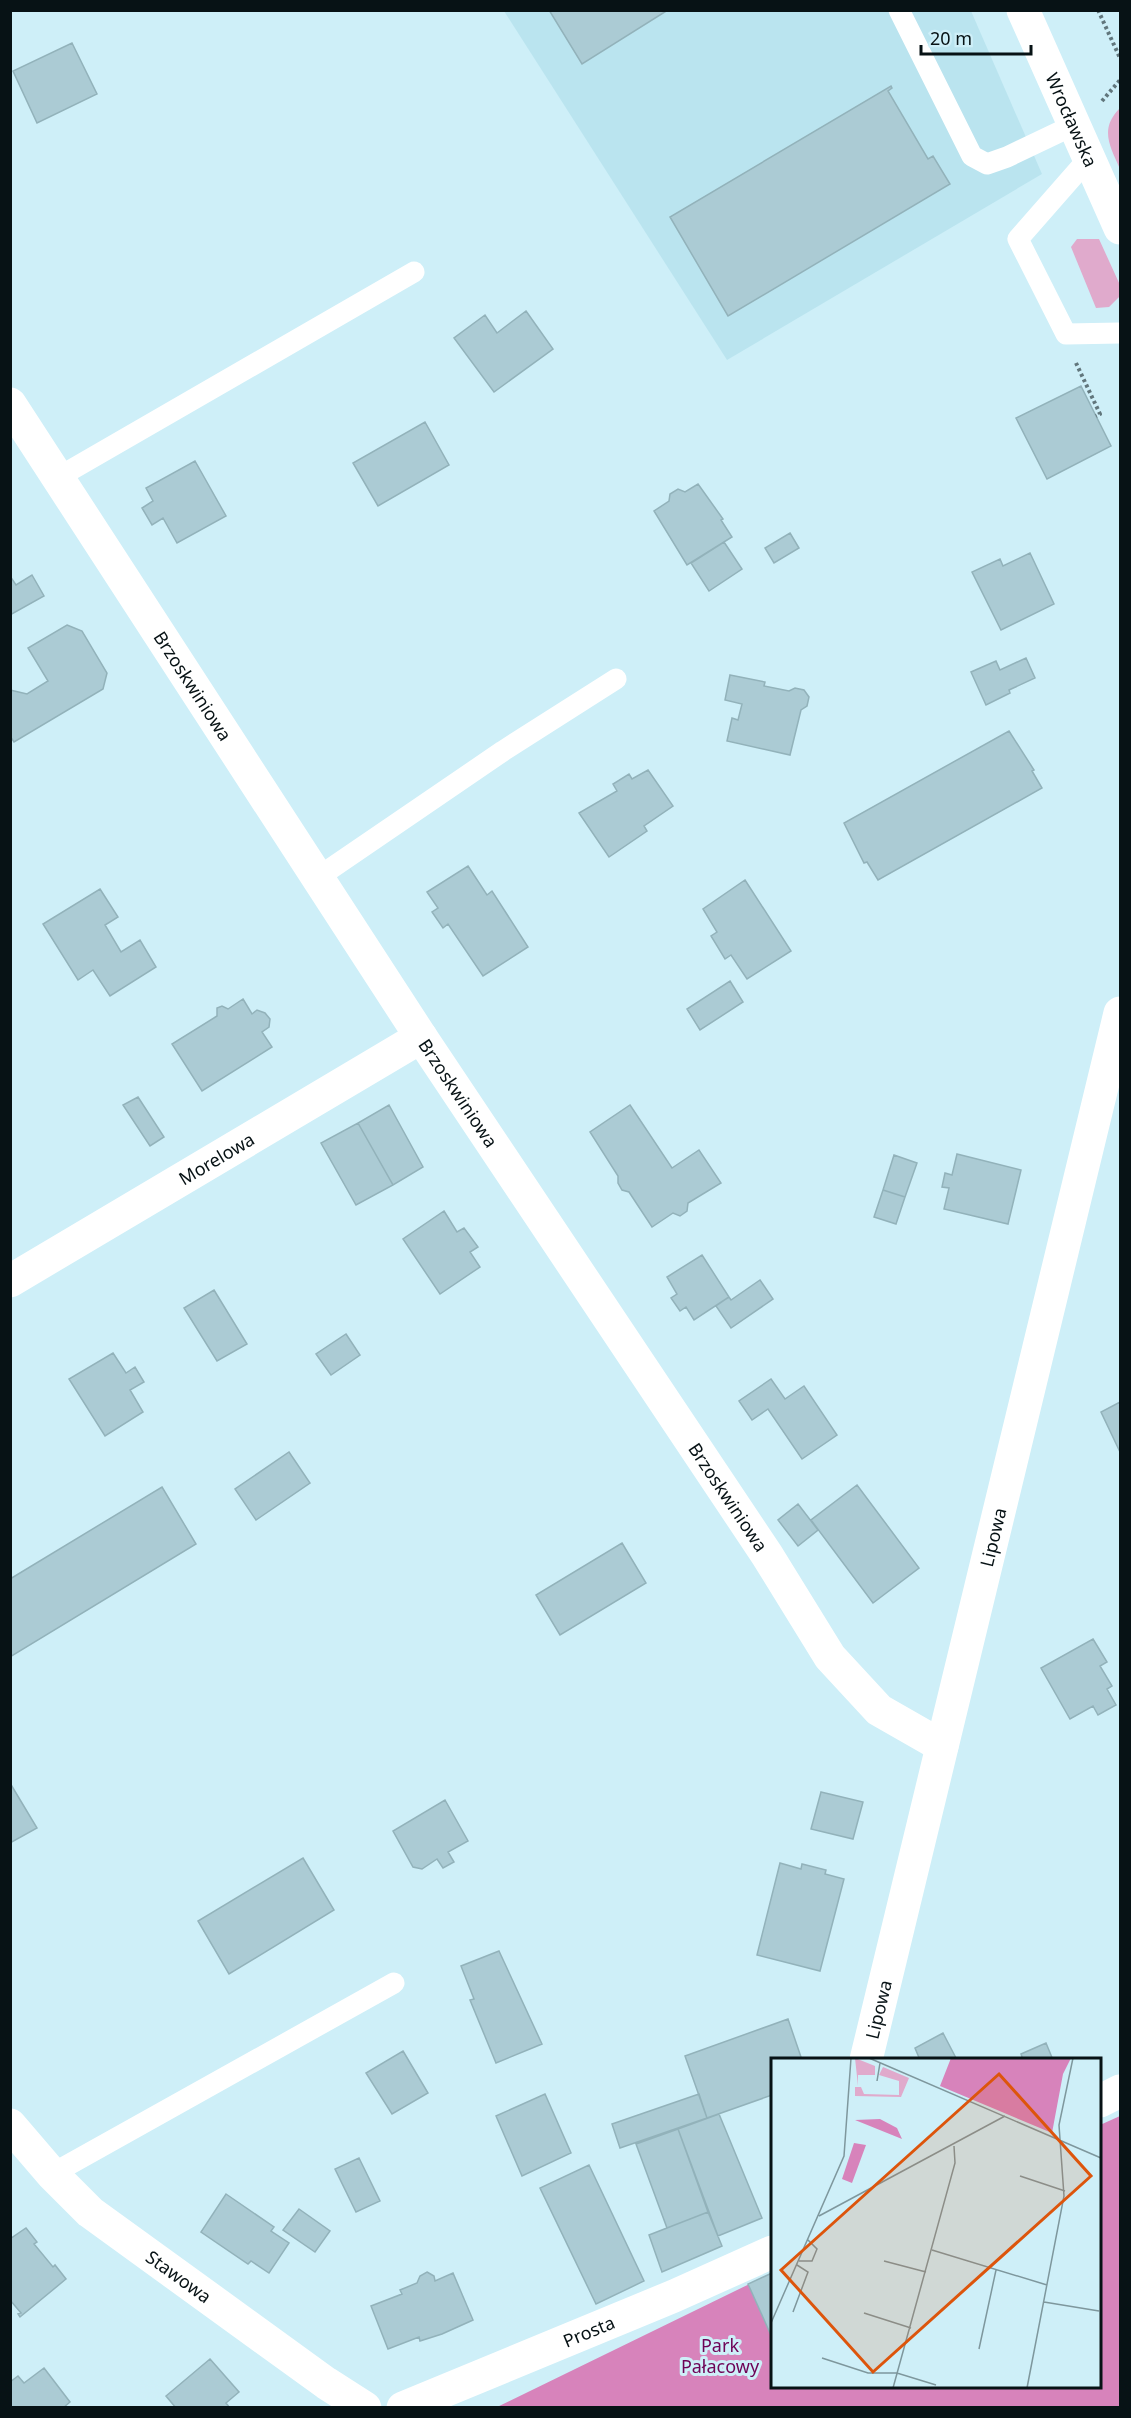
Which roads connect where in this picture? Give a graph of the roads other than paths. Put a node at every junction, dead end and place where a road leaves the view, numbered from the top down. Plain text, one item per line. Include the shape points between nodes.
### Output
1 (899, 10) edge
2 (1023, 10) edge
3 (1074, 125) junction
4 (1089, 158) junction
5 (1120, 228) edge
6 (414, 272) dead end
7 (1120, 333) edge
8 (10, 404) edge
9 (57, 478) junction
10 (616, 679) dead end
11 (318, 878) junction
12 (1120, 1013) edge
13 (421, 1037) junction
14 (10, 1281) edge
15 (942, 1746) junction
16 (393, 1983) dead end
17 (866, 2058) edge
18 (1120, 2091) edge
19 (1101, 2100) edge
20 (10, 2125) edge
21 (52, 2174) junction
22 (771, 2252) edge
23 (366, 2408) edge
24 (403, 2408) edge

1 - 3 lane via 972,156 987,164
2 - 3 street, Wrocławska
3 - 4 street, Wrocławska
4 - 5 street, Wrocławska
4 - 7 lane via 1018,239 1066,334
6 - 9 lane
8 - 9 street, Brzoskwiniowa
9 - 11 street, Brzoskwiniowa
10 - 11 lane
11 - 13 street, Brzoskwiniowa
12 - 15 street, Lipowa
13 - 14 street, Morelowa
13 - 15 street, Brzoskwiniowa via 767,1555 830,1658 879,1710
15 - 17 street, Lipowa
16 - 21 lane
18 - 19 street
20 - 21 street, Stawowa
21 - 23 street, Stawowa via 90,2212
22 - 24 street, Prosta

